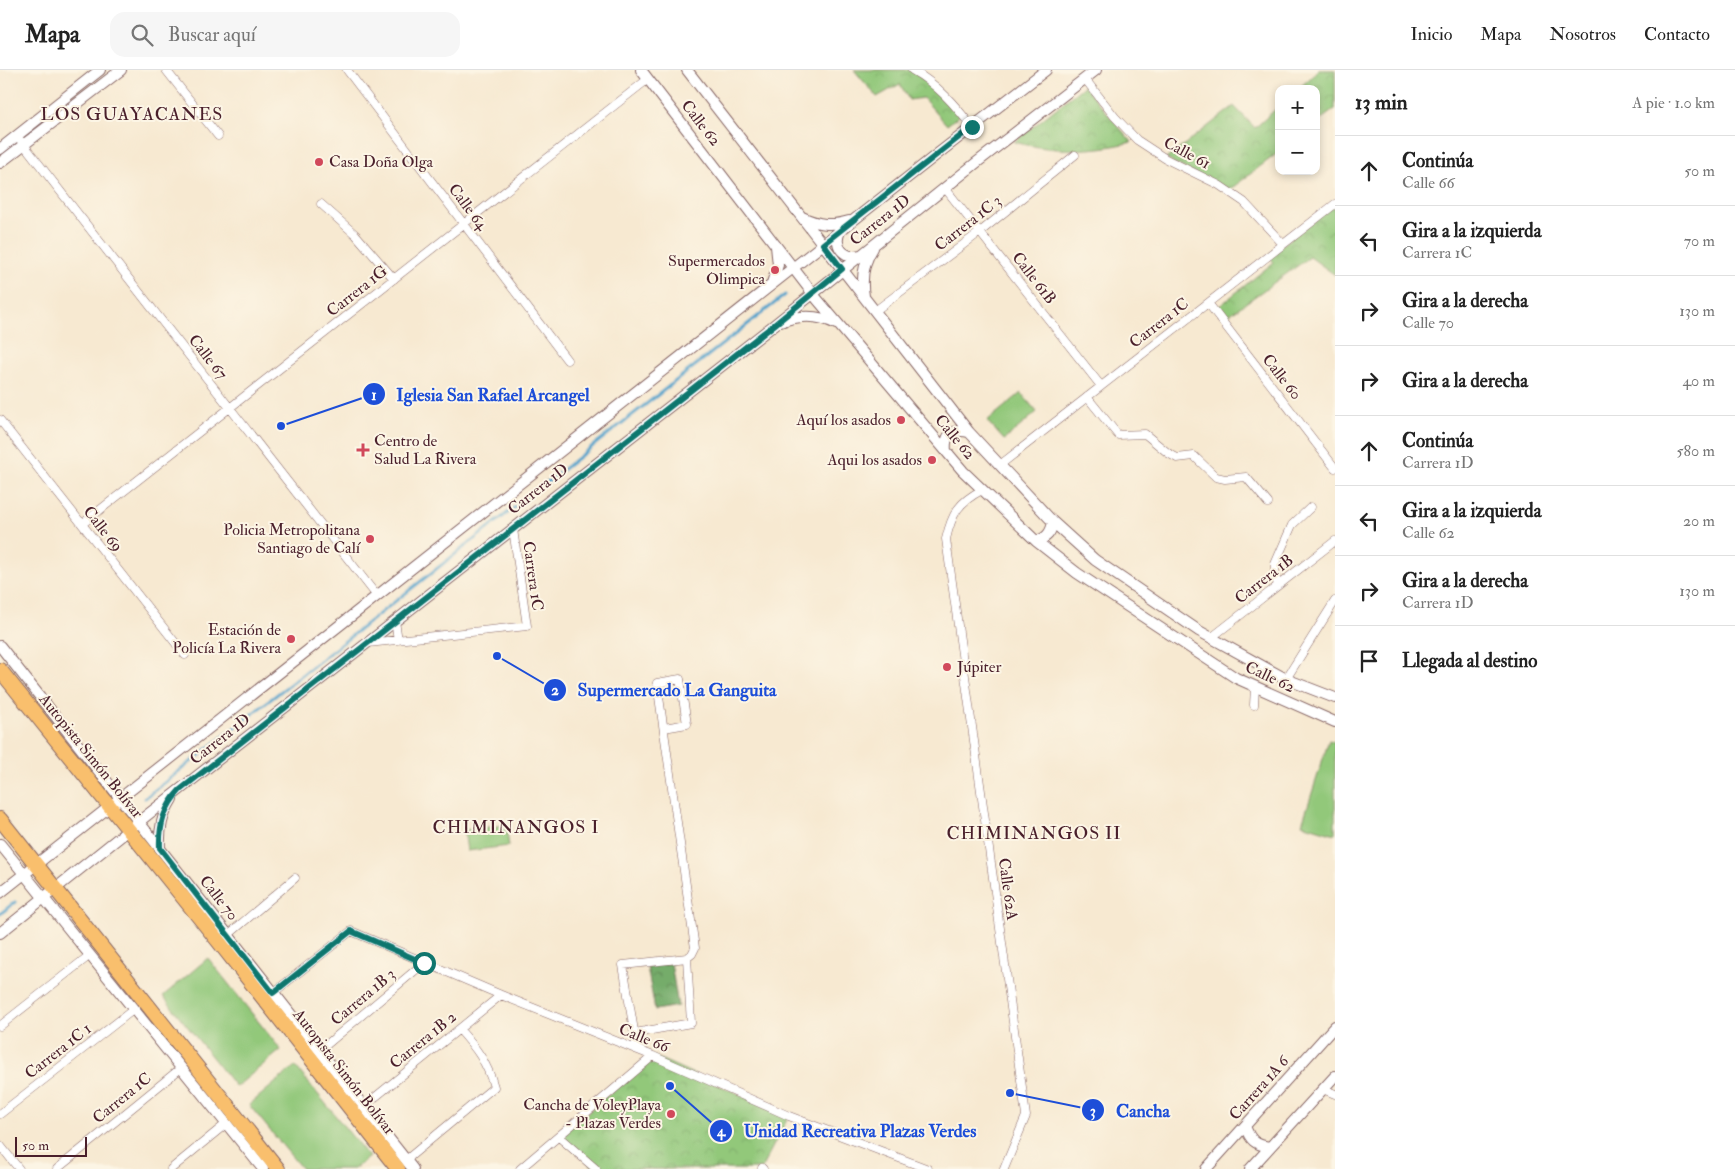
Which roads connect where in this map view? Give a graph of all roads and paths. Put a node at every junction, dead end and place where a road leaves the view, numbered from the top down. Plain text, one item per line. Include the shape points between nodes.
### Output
1 (100, 70) edge
2 (121, 70) edge
3 (166, 70) edge
4 (347, 70) edge
5 (641, 70) edge
6 (687, 70) edge
7 (912, 70) edge
8 (1046, 70) edge
9 (1096, 70) edge
10 (648, 79) junction
11 (1085, 79) junction
12 (972, 127) junction
13 (17, 136) junction
14 (218, 136) dead end
15 (24, 145) junction
16 (0, 148) edge
17 (1075, 155) dead end
18 (0, 163) edge
19 (945, 188) junction
20 (321, 204) dead end
21 (1335, 204) edge
22 (802, 217) junction
23 (854, 220) junction
24 (464, 224) junction
25 (841, 230) junction
26 (980, 232) junction
27 (876, 242) junction
28 (823, 244) junction
29 (1283, 244) junction
30 (776, 245) junction
31 (861, 254) junction
32 (793, 268) junction
33 (842, 269) junction
34 (394, 279) junction
35 (771, 285) junction
36 (812, 293) junction
37 (864, 296) junction
38 (1208, 303) junction
39 (875, 311) junction
40 (774, 325) junction
41 (839, 326) junction
42 (566, 360) dead end
43 (1102, 386) junction
44 (1087, 397) junction
45 (230, 408) junction
46 (0, 420) edge
47 (969, 432) junction
48 (946, 451) junction
49 (1000, 465) junction
50 (1335, 468) edge
51 (982, 490) junction
52 (1268, 504) dead end
53 (1311, 507) dead end
54 (1053, 522) junction
55 (82, 524) junction
56 (513, 529) junction
57 (1036, 541) junction
58 (1335, 541) edge
59 (1278, 585) junction
60 (377, 596) junction
61 (1335, 601) edge
62 (395, 621) junction
63 (1211, 638) junction
64 (398, 640) junction
65 (367, 643) junction
66 (0, 646) edge
67 (185, 655) dead end
68 (0, 670) edge
69 (1286, 679) junction
70 (1255, 687) junction
71 (1335, 697) edge
72 (1254, 704) dead end
73 (1335, 722) edge
74 (664, 728) junction
75 (87, 766) junction
76 (180, 790) junction
77 (115, 802) junction
78 (0, 819) edge
79 (134, 826) junction
80 (0, 844) edge
81 (160, 848) junction
82 (36, 865) junction
83 (24, 874) junction
84 (295, 878) dead end
85 (55, 889) junction
86 (0, 894) edge
87 (44, 898) junction
88 (0, 933) edge
89 (228, 935) junction
90 (90, 955) junction
91 (687, 958) junction
92 (424, 963) junction
93 (501, 995) junction
94 (269, 997) junction
95 (134, 1009) junction
96 (0, 1026) edge
97 (1335, 1026) edge
98 (459, 1029) junction
99 (635, 1033) junction
100 (637, 1049) junction
101 (319, 1051) junction
102 (653, 1056) junction
103 (186, 1064) junction
104 (1335, 1076) edge
105 (1323, 1089) junction
106 (1335, 1094) edge
107 (363, 1107) junction
108 (0, 1114) edge
109 (226, 1123) junction
110 (1245, 1126) junction
111 (559, 1137) junction
112 (0, 1145) edge
113 (1270, 1147) junction
114 (402, 1165) edge
115 (19, 1169) edge
116 (57, 1169) edge
117 (171, 1169) edge
118 (263, 1169) edge
119 (278, 1169) edge
120 (413, 1169) edge
121 (520, 1169) edge
122 (596, 1169) edge
123 (928, 1169) edge
124 (1004, 1169) edge
125 (1206, 1169) edge
126 (1250, 1169) edge

1 - 13 street
2 - 15 street
3 - 14 street
4 - 24 street, Calle 64
5 - 10 street, Calle 62
6 - 22 street, Calle 62
7 - 12 street via 943,93
8 - 12 street, Carrera 1D
9 - 11 street, Carrera 1D
10 - 24 street, Carrera 1G
10 - 30 street, Calle 62
11 - 19 street, Carrera 1D
11 - 29 street, Calle 61 via 1136,140 1244,202
12 - 23 street, Carrera 1D
13 - 15 street, Calle 67
13 - 16 street
15 - 18 street
15 - 45 street, Calle 67
17 - 26 street, Carrera 1C 3
19 - 26 street, Calle 61B
19 - 27 street, Carrera 1D
20 - 34 street via 356,235
21 - 29 street, Carrera 1C
22 - 23 street via 827,225
22 - 28 street, Calle 62
23 - 25 street, Carrera 1D
24 - 34 street, Carrera 1G
24 - 42 street, Calle 64
25 - 28 street, Carrera 1D
25 - 31 street via 837,241 843,253
26 - 39 street, Carrera 1C 3
26 - 43 street, Calle 61B
27 - 31 street, Carrera 1D
27 - 37 street via 863,268
28 - 32 street, Carrera 1D
28 - 33 street, Calle 62
29 - 38 street, Carrera 1C
30 - 32 street, Calle 62
30 - 35 street via 778,265
31 - 33 street, Carrera 1D
32 - 35 street, Carrera 1D
32 - 36 street, Calle 62
33 - 36 street, Carrera 1D
33 - 37 street, Calle 62
34 - 45 street, Carrera 1G
35 - 60 street, Carrera 1D
36 - 40 street, Carrera 1D
36 - 41 street, Calle 62
37 - 39 street, Calle 62
38 - 43 street, Carrera 1C
38 - 50 street, Calle 60
39 - 47 street, Calle 62
40 - 41 street via 811,316
40 - 56 street, Carrera 1D
41 - 48 street, Calle 62
43 - 44 street, Carrera 1C
44 - 49 street, Carrera 1C
44 - 52 street via 1118,435 1145,434 1177,458 1194,456 1216,477 1246,477
45 - 55 street, Carrera 1G
45 - 60 street, Calle 67
46 - 55 street, Calle 69
47 - 48 street via 954,431 945,443
47 - 49 street, Calle 62
48 - 51 street, Calle 62
49 - 54 street, Calle 62
51 - 57 street, Calle 62
51 - 124 street, Calle 62A via 962,503 950,520 946,538 1026,1116
53 - 59 street via 1292,526 1275,564
54 - 57 street via 1048,534
54 - 63 street, Calle 62 via 1095,560
55 - 67 street, Calle 69
56 - 62 street, Carrera 1D
56 - 64 street, Carrera 1C via 526,626
57 - 70 street, Calle 62 via 1077,573 1215,665
58 - 59 street, Carrera 1B
59 - 63 street, Carrera 1B
60 - 77 street, Carrera 1D
61 - 69 street
62 - 64 street
62 - 65 street, Carrera 1D
63 - 69 street, Calle 62
64 - 65 street
65 - 76 street, Carrera 1D
66 - 75 street
68 - 75 highway, Autopista Simón Bolívar
69 - 71 street, Calle 62
70 - 72 street
70 - 73 street, Calle 62
74 - 74 street via 657,683 680,679 687,724
74 - 91 street via 695,948
75 - 77 highway, Autopista Simón Bolívar
76 - 79 street, Carrera 1D
76 - 81 street via 162,821
77 - 79 highway, Autopista Simón Bolívar
77 - 82 street, Carrera 1D
78 - 82 highway
79 - 81 street, Calle 70
79 - 85 street, Carrera 1D
79 - 94 highway, Autopista Simón Bolívar via 220,942
80 - 83 street
81 - 89 street, Calle 70
82 - 83 street, Carrera 1D
82 - 85 highway
83 - 86 street, Carrera 1D
83 - 87 street
84 - 89 street
85 - 87 street, Carrera 1D
85 - 103 highway
87 - 88 street, Carrera 1D
87 - 90 street
89 - 94 street, Calle 70
90 - 95 street
90 - 96 street
91 - 99 street via 691,1023
91 - 99 street via 623,965
92 - 93 street, Calle 66
92 - 94 street, Calle 66 via 351,931
92 - 101 street, Carrera 1B 3
93 - 98 street, Carrera 1B 2
93 - 100 street, Calle 66
94 - 101 street, Calle 70
94 - 114 highway, Autopista Simón Bolívar
95 - 103 street
95 - 108 street, Carrera 1C 1
97 - 110 street, Carrera 1A 6
98 - 107 street, Carrera 1B 2
98 - 114 street via 481,1054 494,1087
99 - 100 street
100 - 102 street, Calle 66
101 - 107 street, Calle 70
102 - 111 street
102 - 123 street, Calle 66 via 789,1116
103 - 109 street
103 - 116 street, Carrera 1C
103 - 119 highway
104 - 105 street
105 - 106 street
105 - 113 street
107 - 114 street, Calle 70
109 - 117 street
109 - 118 street
110 - 113 street via 1249,1137 1258,1145
110 - 125 street, Carrera 1A 6
111 - 121 street
111 - 122 street
112 - 115 street
113 - 126 street
114 - 120 street, Calle 70

